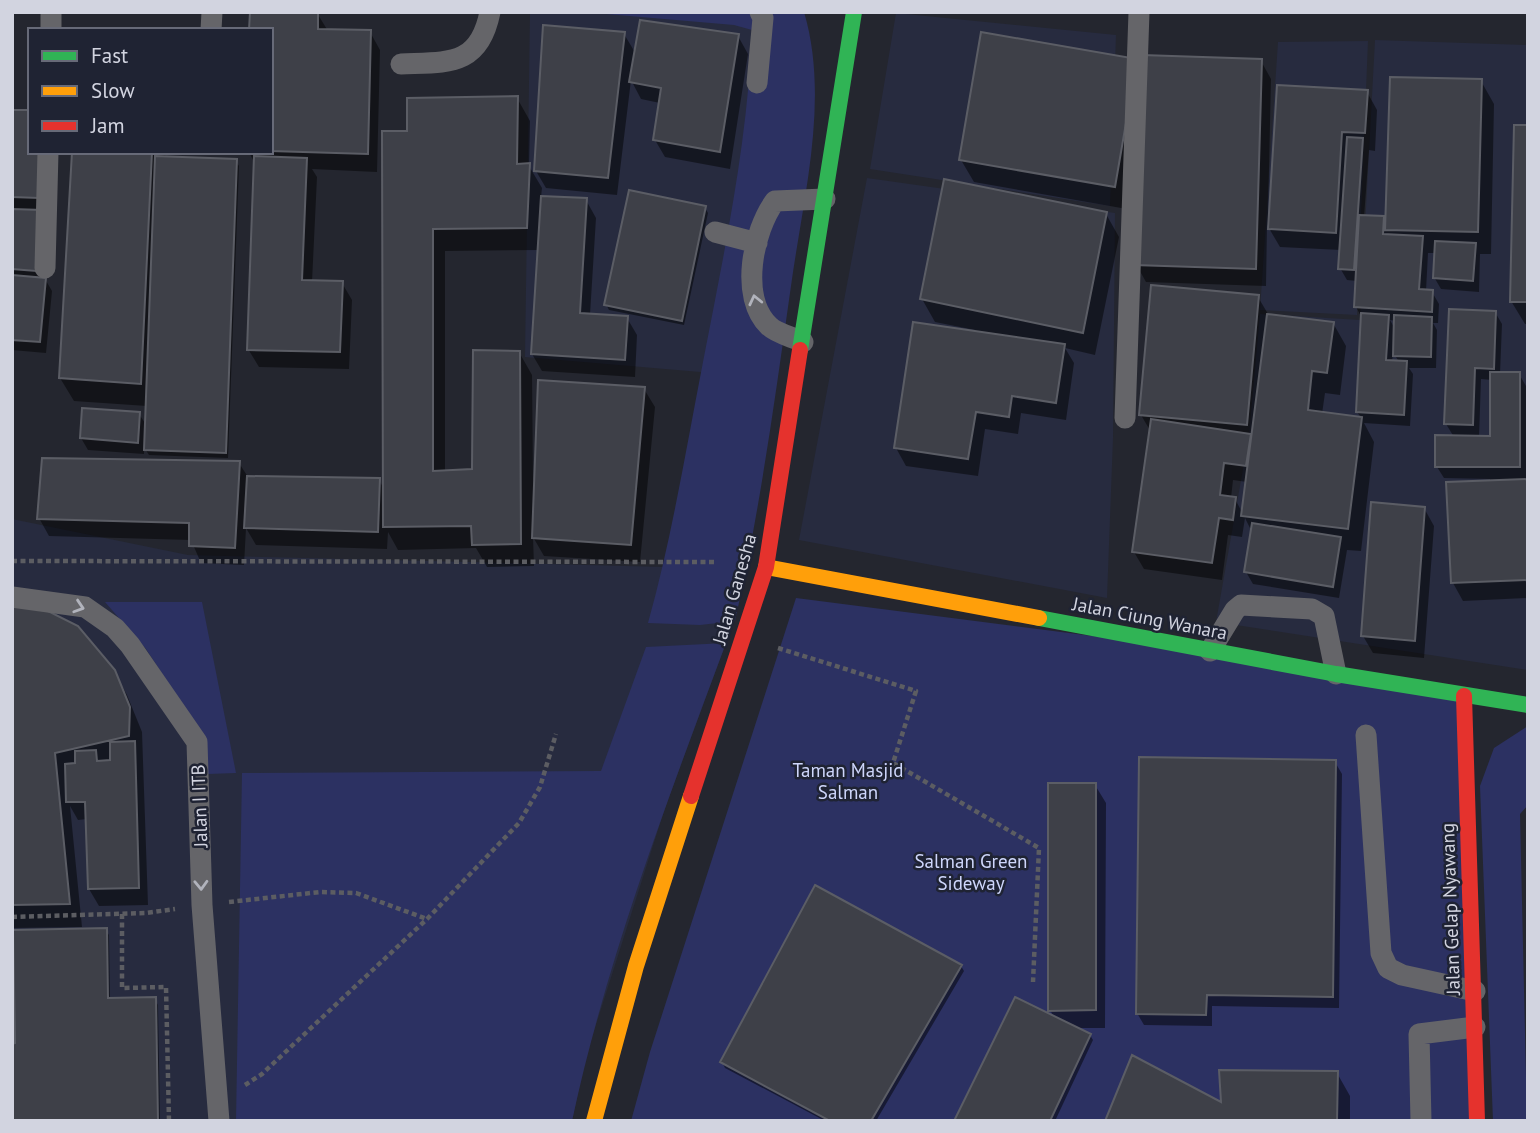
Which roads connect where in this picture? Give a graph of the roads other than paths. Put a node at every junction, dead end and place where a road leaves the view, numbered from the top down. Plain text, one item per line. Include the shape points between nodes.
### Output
1 (490, 12) edge
2 (760, 12) edge
3 (854, 12) edge
4 (1139, 12) edge
5 (401, 64) dead end
6 (757, 83) dead end
7 (48, 154) edge
8 (825, 199) junction
9 (715, 232) dead end
10 (757, 243) junction
11 (45, 268) dead end
12 (803, 342) junction
13 (1125, 418) dead end
14 (766, 566) junction
15 (12, 597) edge
16 (1210, 651) junction
17 (1336, 674) junction
18 (1464, 696) junction
19 (1528, 705) edge
20 (1366, 735) dead end
21 (1475, 991) junction
22 (1475, 1027) junction
23 (219, 1121) edge
24 (594, 1121) edge
25 (1420, 1121) edge
26 (1477, 1121) edge

1 - 5 lane via 479,45 464,58
2 - 6 lane
3 - 8 street, Jalan Ganesha
4 - 13 lane
7 - 11 lane
8 - 10 lane via 775,201 763,218
8 - 12 street, Jalan Ganesha
9 - 10 lane
12 -> 10 lane via 770,328 755,310 751,283
12 - 14 street, Jalan Ganesha
14 - 16 street, Jalan Ciung Wanara
14 - 24 street, Jalan Ganesha via 636,965
15 -> 23 lane, Jalan I ITB via 85,607 115,628 197,743 202,905
16 - 17 street, Jalan Ciung Wanara
16 - 17 lane via 1241,605 1312,609 1324,616
17 - 18 street, Jalan Ciung Wanara
18 - 19 street, Jalan Ciung Wanara
18 - 21 street, Jalan Gelap Nyawang
20 - 21 lane via 1381,953 1388,968 1402,975
21 - 22 street, Jalan Gelap Nyawang
22 - 25 lane via 1419,1034
22 - 26 street, Jalan Gelap Nyawang

